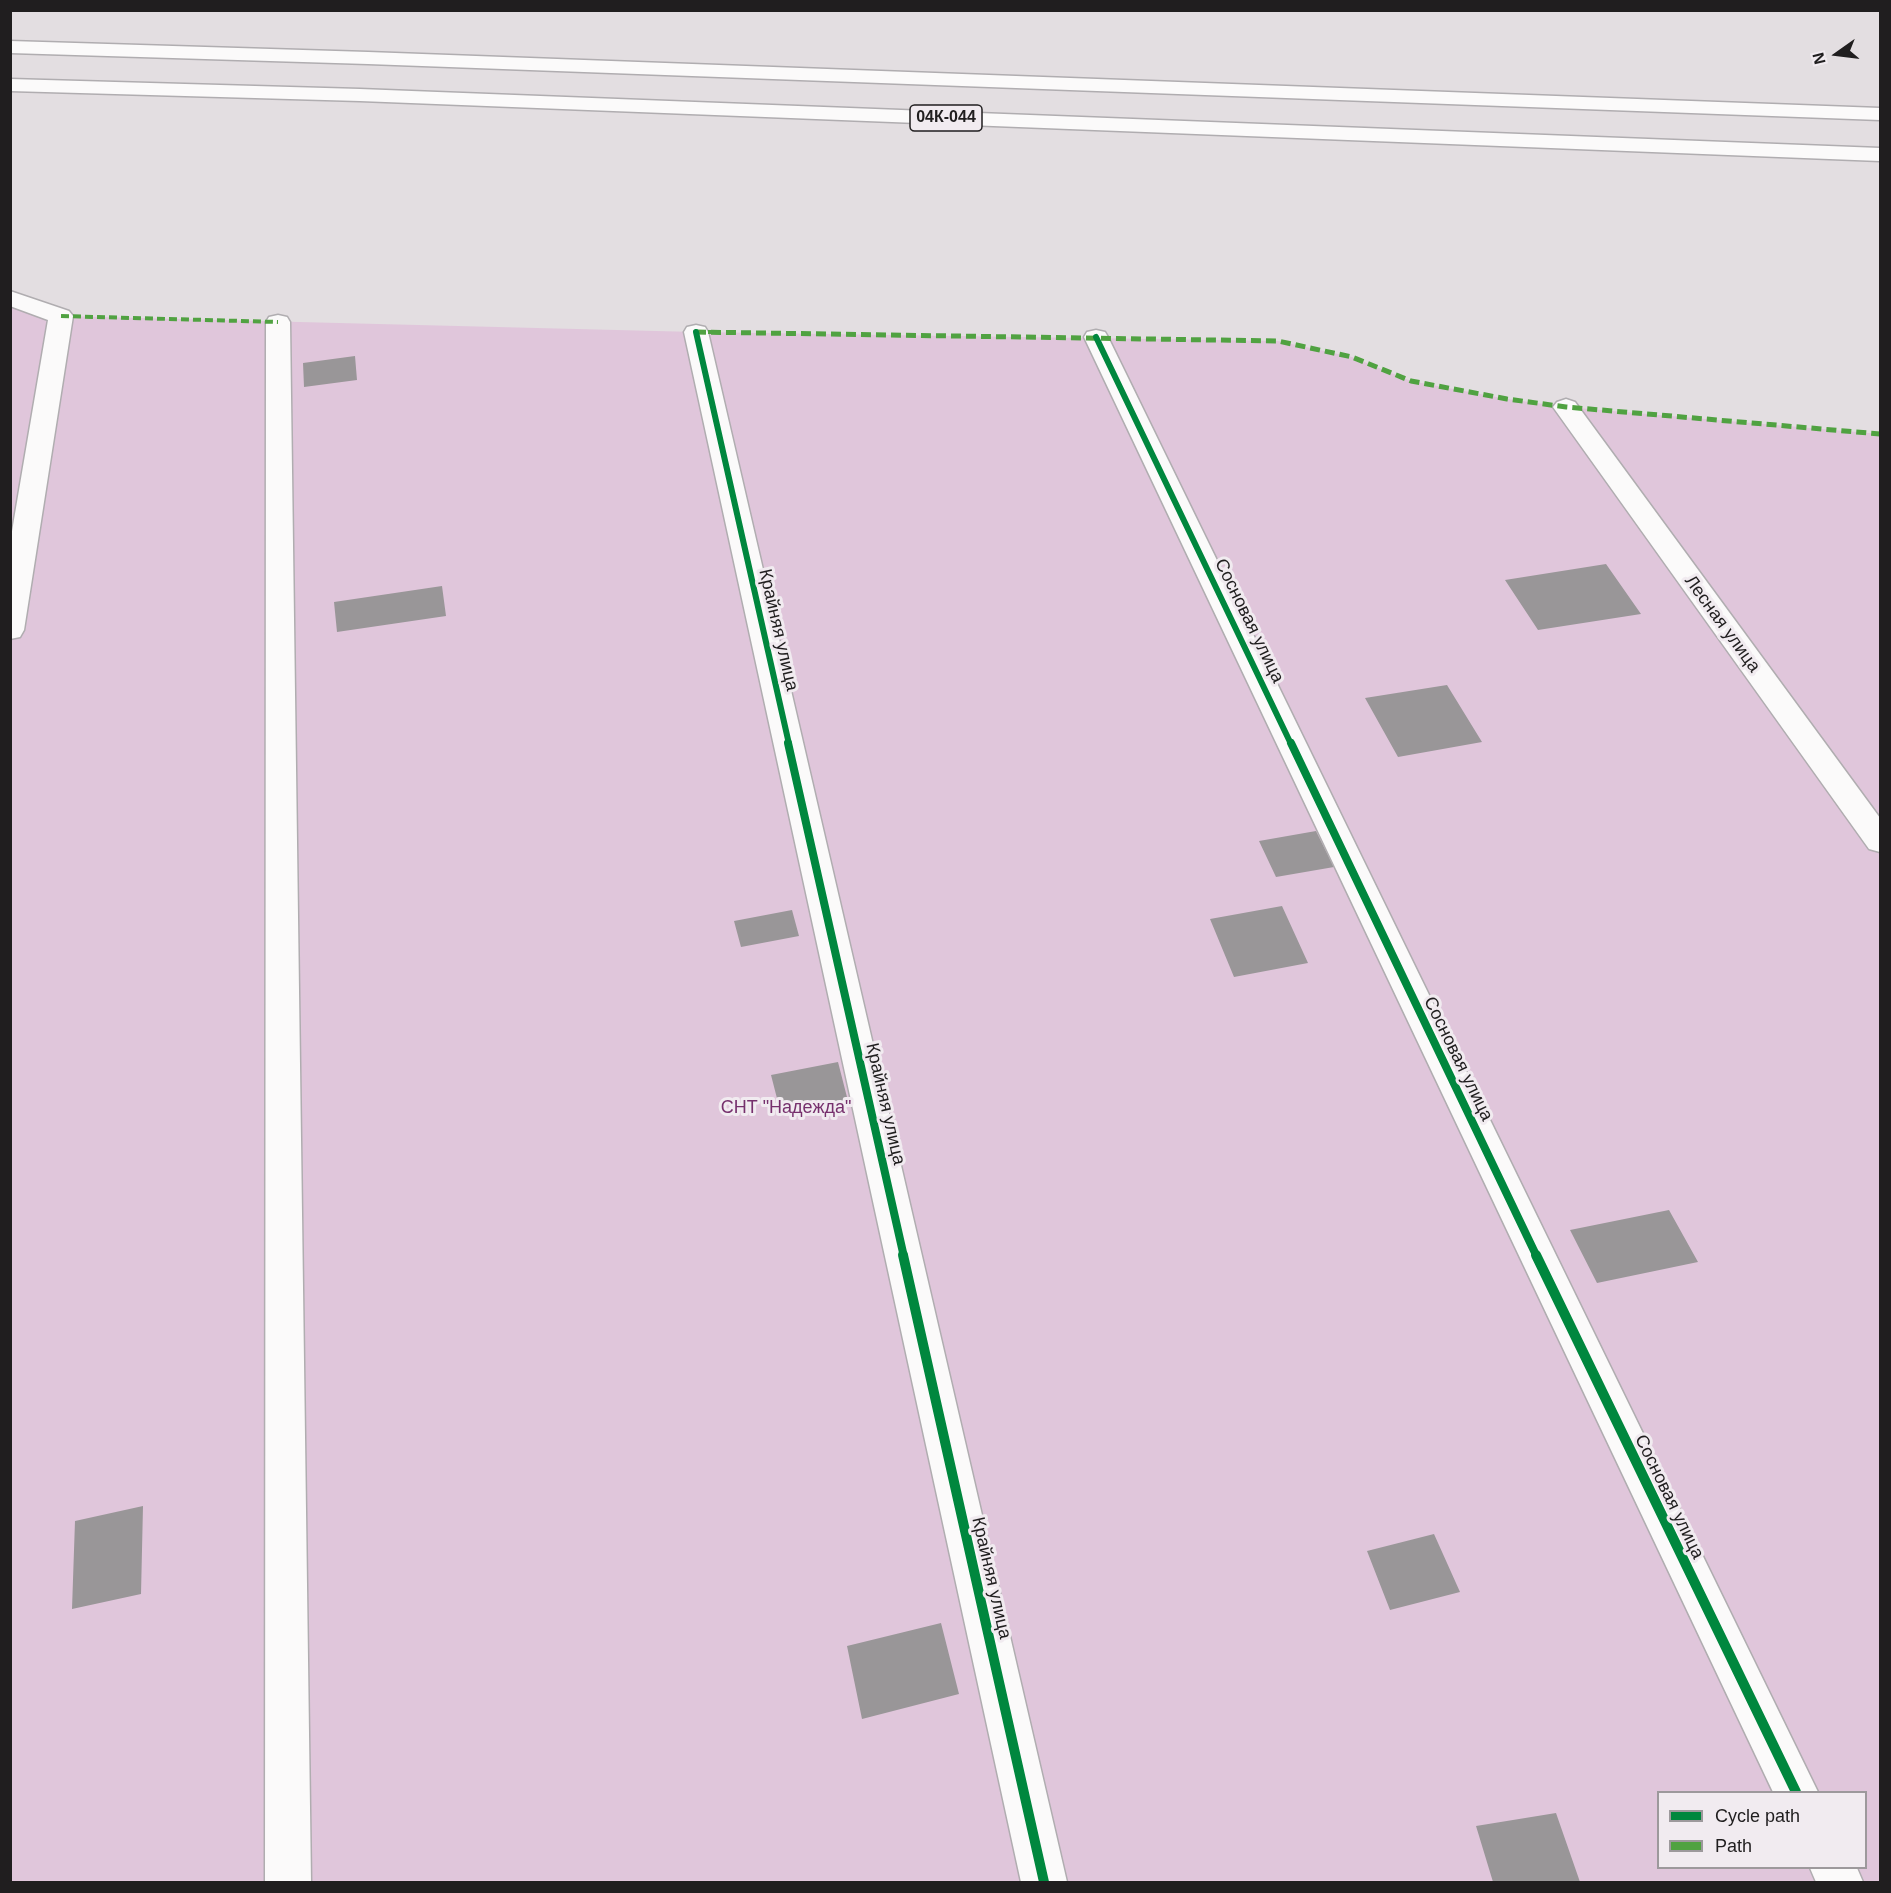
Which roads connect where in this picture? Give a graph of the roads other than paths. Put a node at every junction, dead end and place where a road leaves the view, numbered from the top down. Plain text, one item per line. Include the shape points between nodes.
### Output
1 (10, 47) edge
2 (10, 85) edge
3 (1881, 114) edge
4 (1881, 155) edge
5 (10, 298) edge
6 (278, 322) dead end
7 (696, 332) dead end
8 (1096, 337) dead end
9 (1566, 406) dead end
10 (10, 630) edge
11 (1881, 841) edge
12 (1796, 1791) edge
13 (288, 1882) edge
14 (1044, 1882) edge

1 - 3 main road, 04К-044
2 - 4 main road, 04К-044 via 360,94
5 - 10 main road via 61,316
6 - 13 main road
7 - 14 main road, Крайняя улица
8 - 12 main road, Сосновая улица
9 - 11 main road, Лесная улица

